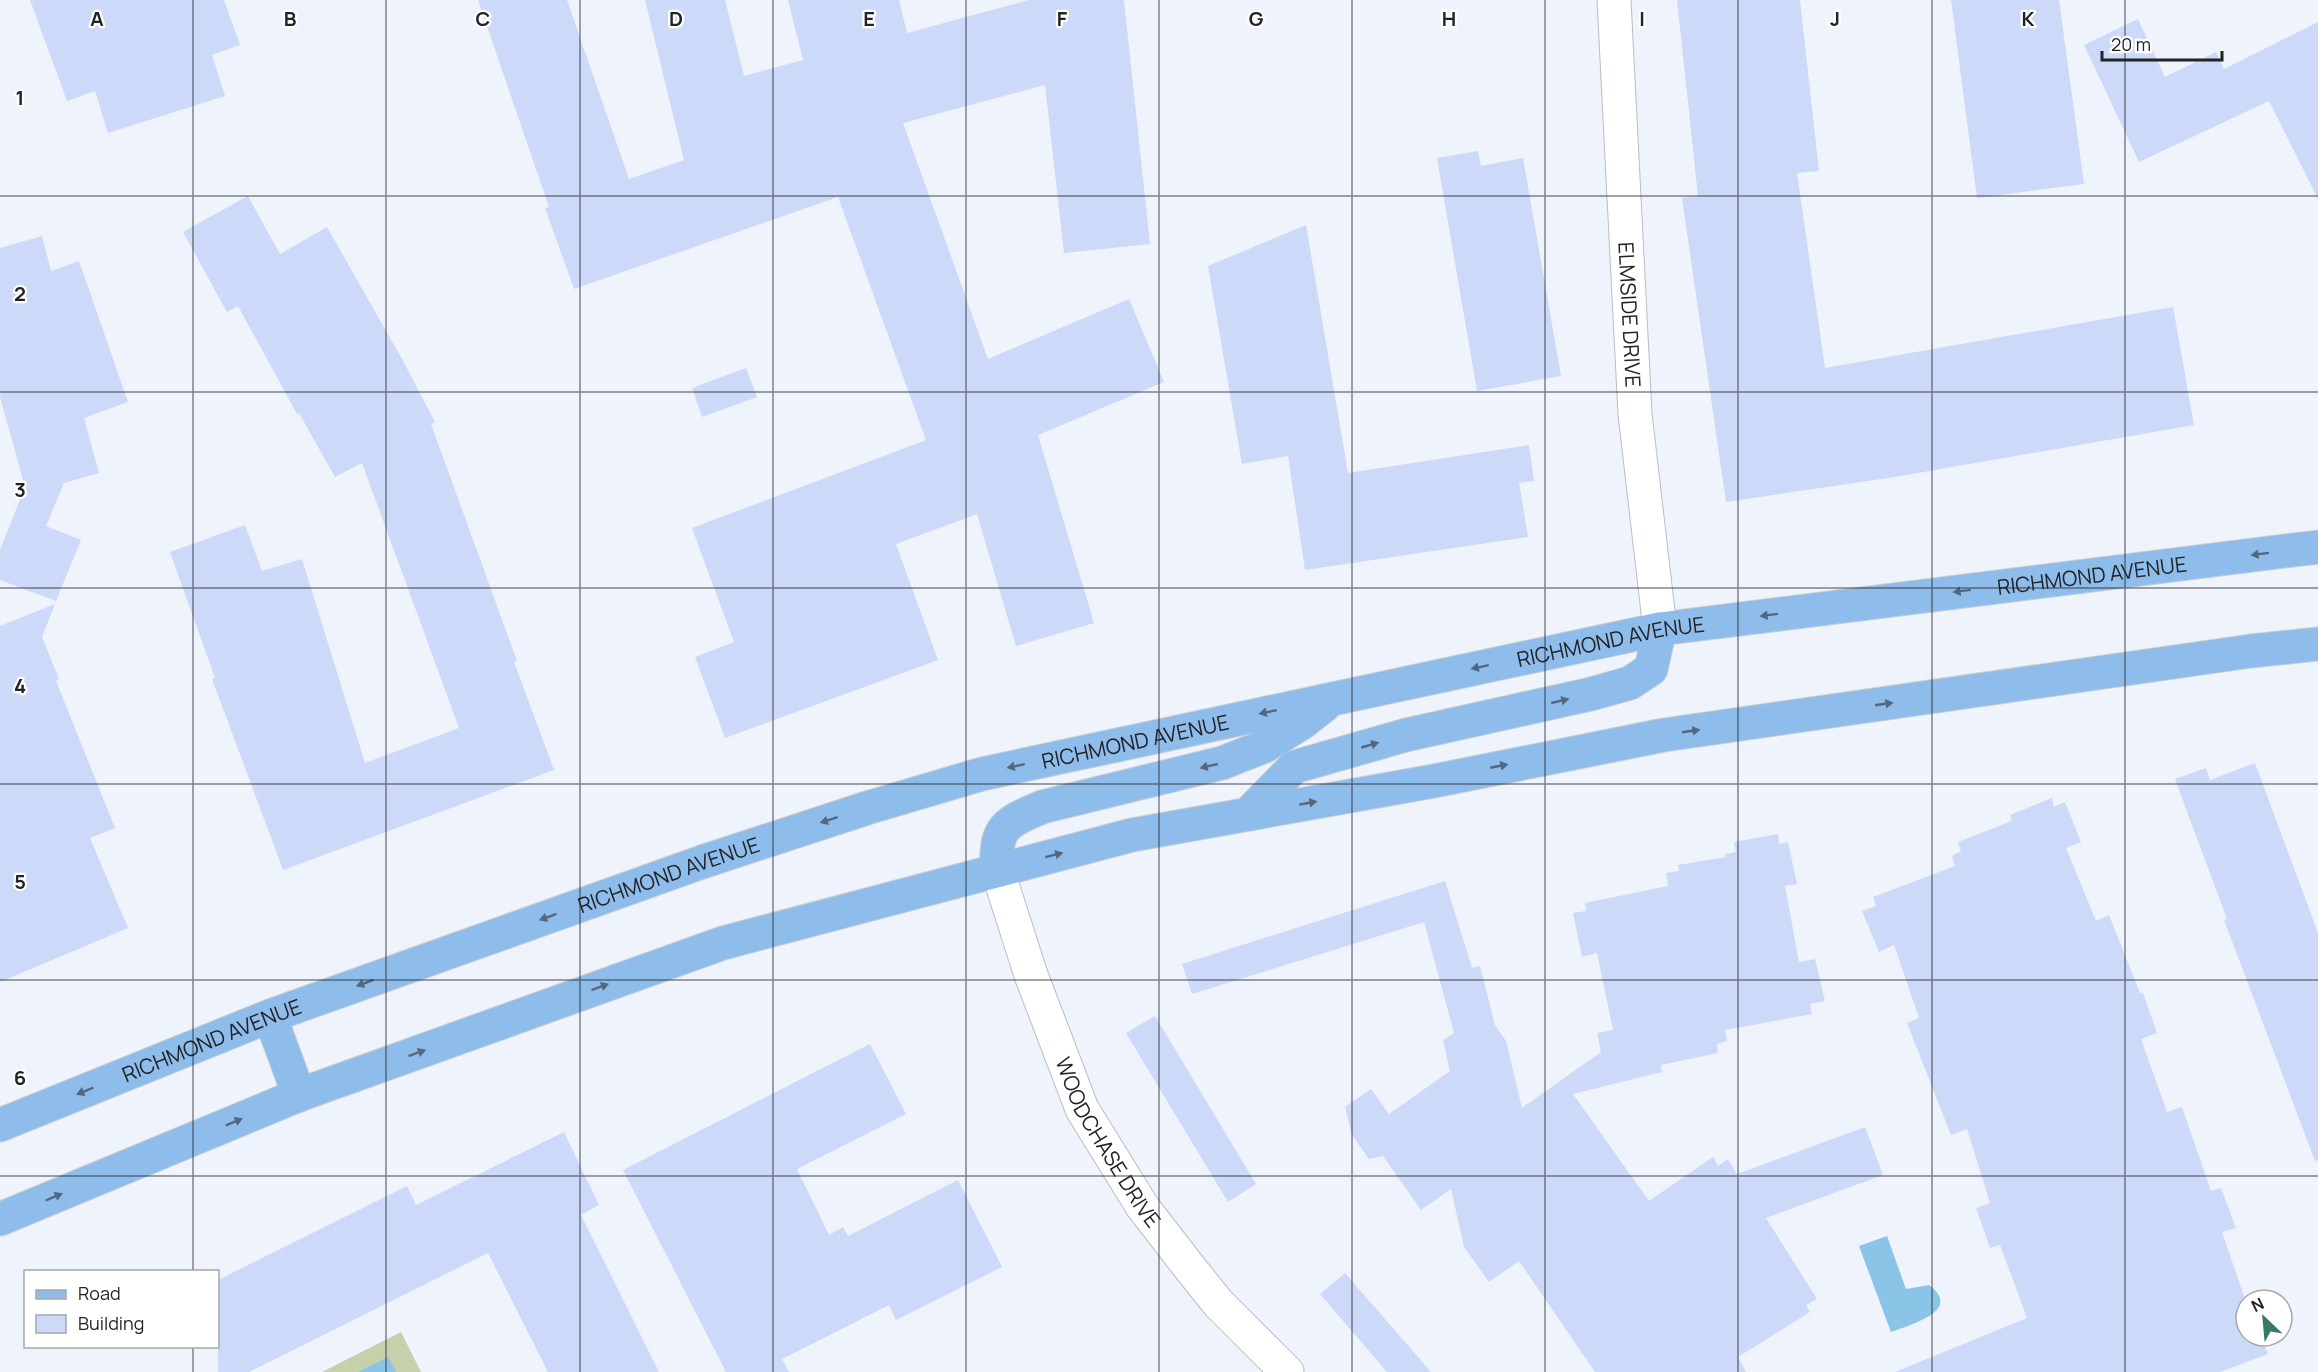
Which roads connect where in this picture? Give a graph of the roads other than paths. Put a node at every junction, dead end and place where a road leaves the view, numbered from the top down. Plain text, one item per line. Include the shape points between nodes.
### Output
1 (1614, 0) edge
2 (2318, 547) edge
3 (1660, 629) junction
4 (2318, 644) edge
5 (1332, 698) junction
6 (1250, 812) junction
7 (997, 869) junction
8 (270, 1016) junction
9 (299, 1095) junction
10 (0, 1125) edge
11 (0, 1219) edge
12 (1287, 1372) edge

1 - 3 street, ELMSIDE DRIVE via 1635,414
2 -> 3 main road, RICHMOND AVENUE
3 -> 5 main road, RICHMOND AVENUE
6 -> 3 main road via 1294,767 1406,735 1630,683 1652,669
6 -> 4 main road via 1434,781 1664,735
5 -> 7 main road via 1265,746 1222,763 1042,807 1016,818 1001,832 996,844
5 -> 8 main road, RICHMOND AVENUE via 982,774 867,808 702,862
7 -> 6 main road via 1132,835
9 -> 7 main road via 723,943
7 - 12 street, WOODCHASE DRIVE via 1031,975 1082,1109 1142,1206 1190,1268 1218,1303
8 - 9 main road
8 -> 10 main road, RICHMOND AVENUE
11 -> 9 main road

